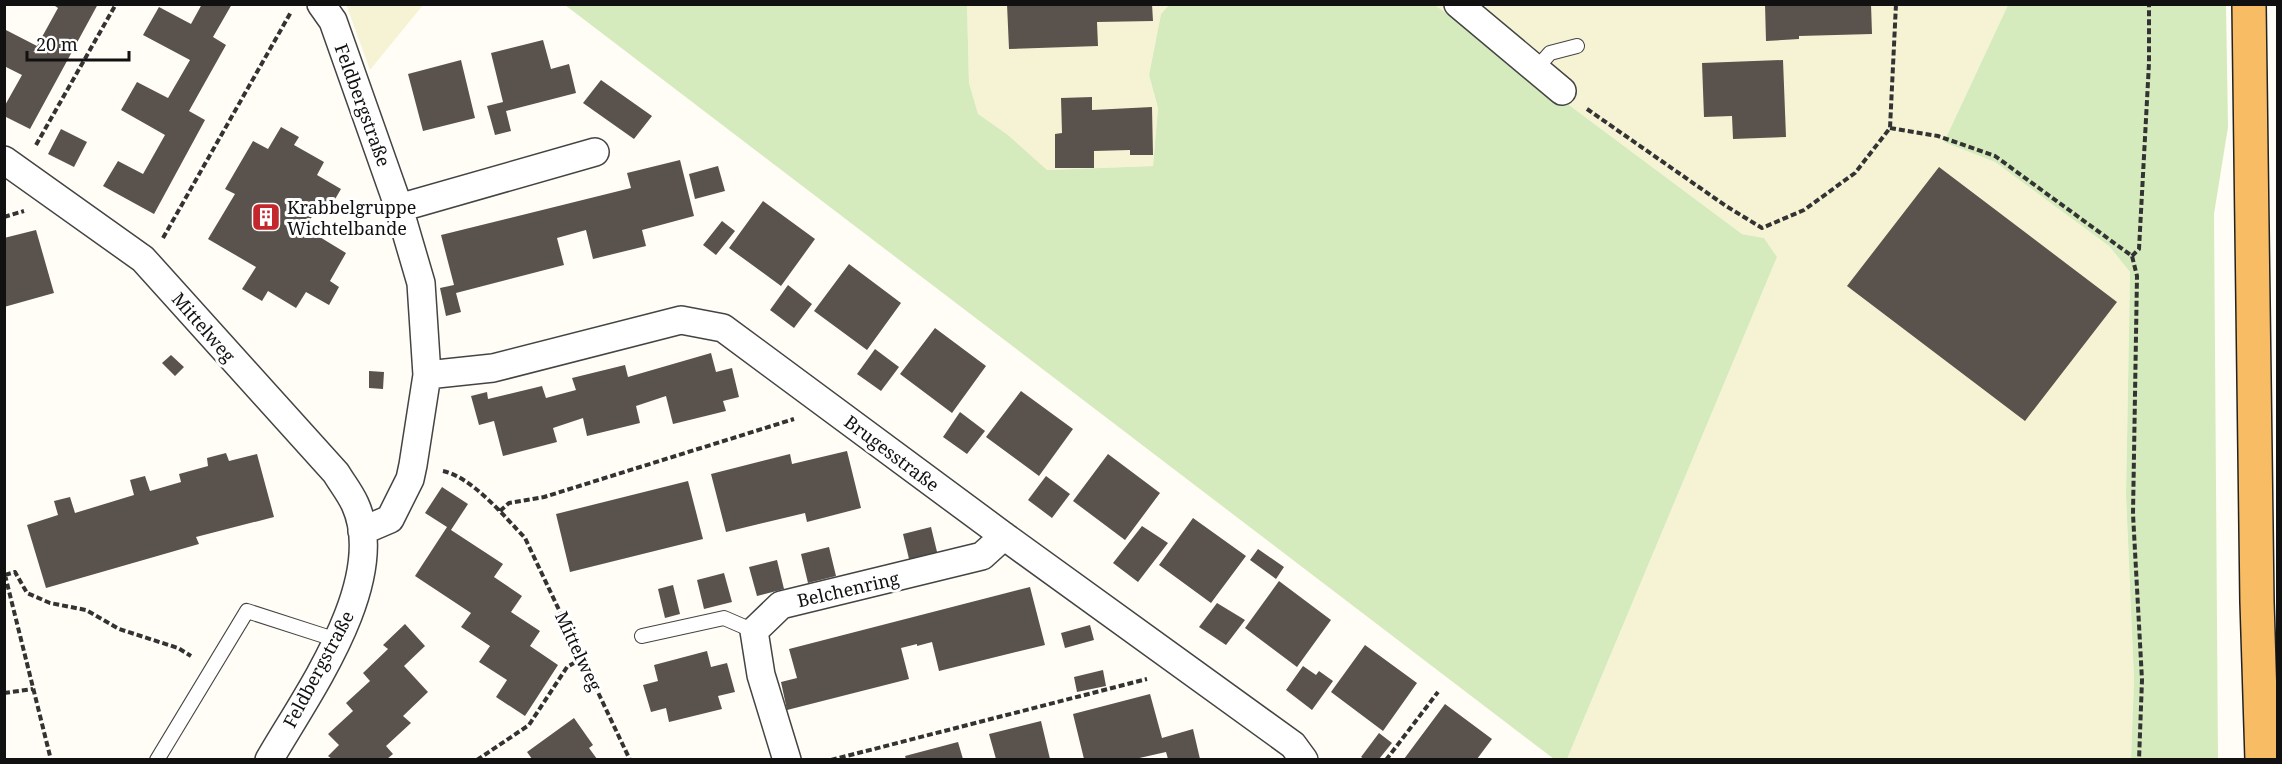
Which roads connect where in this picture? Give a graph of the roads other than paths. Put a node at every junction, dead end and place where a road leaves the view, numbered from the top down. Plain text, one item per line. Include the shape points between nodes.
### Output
1 (321, 4) edge
2 (1458, 4) edge
3 (2249, 4) edge
4 (1577, 46) dead end
5 (1536, 69) junction
6 (1562, 91) road end
7 (595, 152) dead end
8 (13, 166) edge
9 (399, 208) junction
10 (427, 375) junction
11 (362, 531) junction
12 (1004, 537) junction
13 (754, 631) junction
14 (642, 636) dead end
15 (337, 640) junction
16 (157, 759) edge
17 (269, 759) edge
18 (787, 759) edge
19 (1304, 759) edge
20 (2262, 759) edge

1 - 9 street, Feldbergstraße via 333,21
2 - 5 street
3 - 20 highway
4 - 5 lane via 1550,52
5 - 6 street
7 - 9 street
8 - 11 street, Mittelweg via 143,259 336,473 356,505
9 - 10 street, Feldbergstraße via 421,283
10 - 11 street, Feldbergstraße via 410,479 390,519
10 - 12 street, Brugesstraße via 493,368 681,320 723,328
11 - 15 street, Feldbergstraße via 364,564 355,600
12 - 13 street, Belchenring via 982,556 781,605
12 - 19 street, Brugesstraße via 1293,745
13 - 14 lane via 724,618
13 - 18 street via 762,675
15 - 16 lane via 248,611
15 - 17 street, Feldbergstraße

